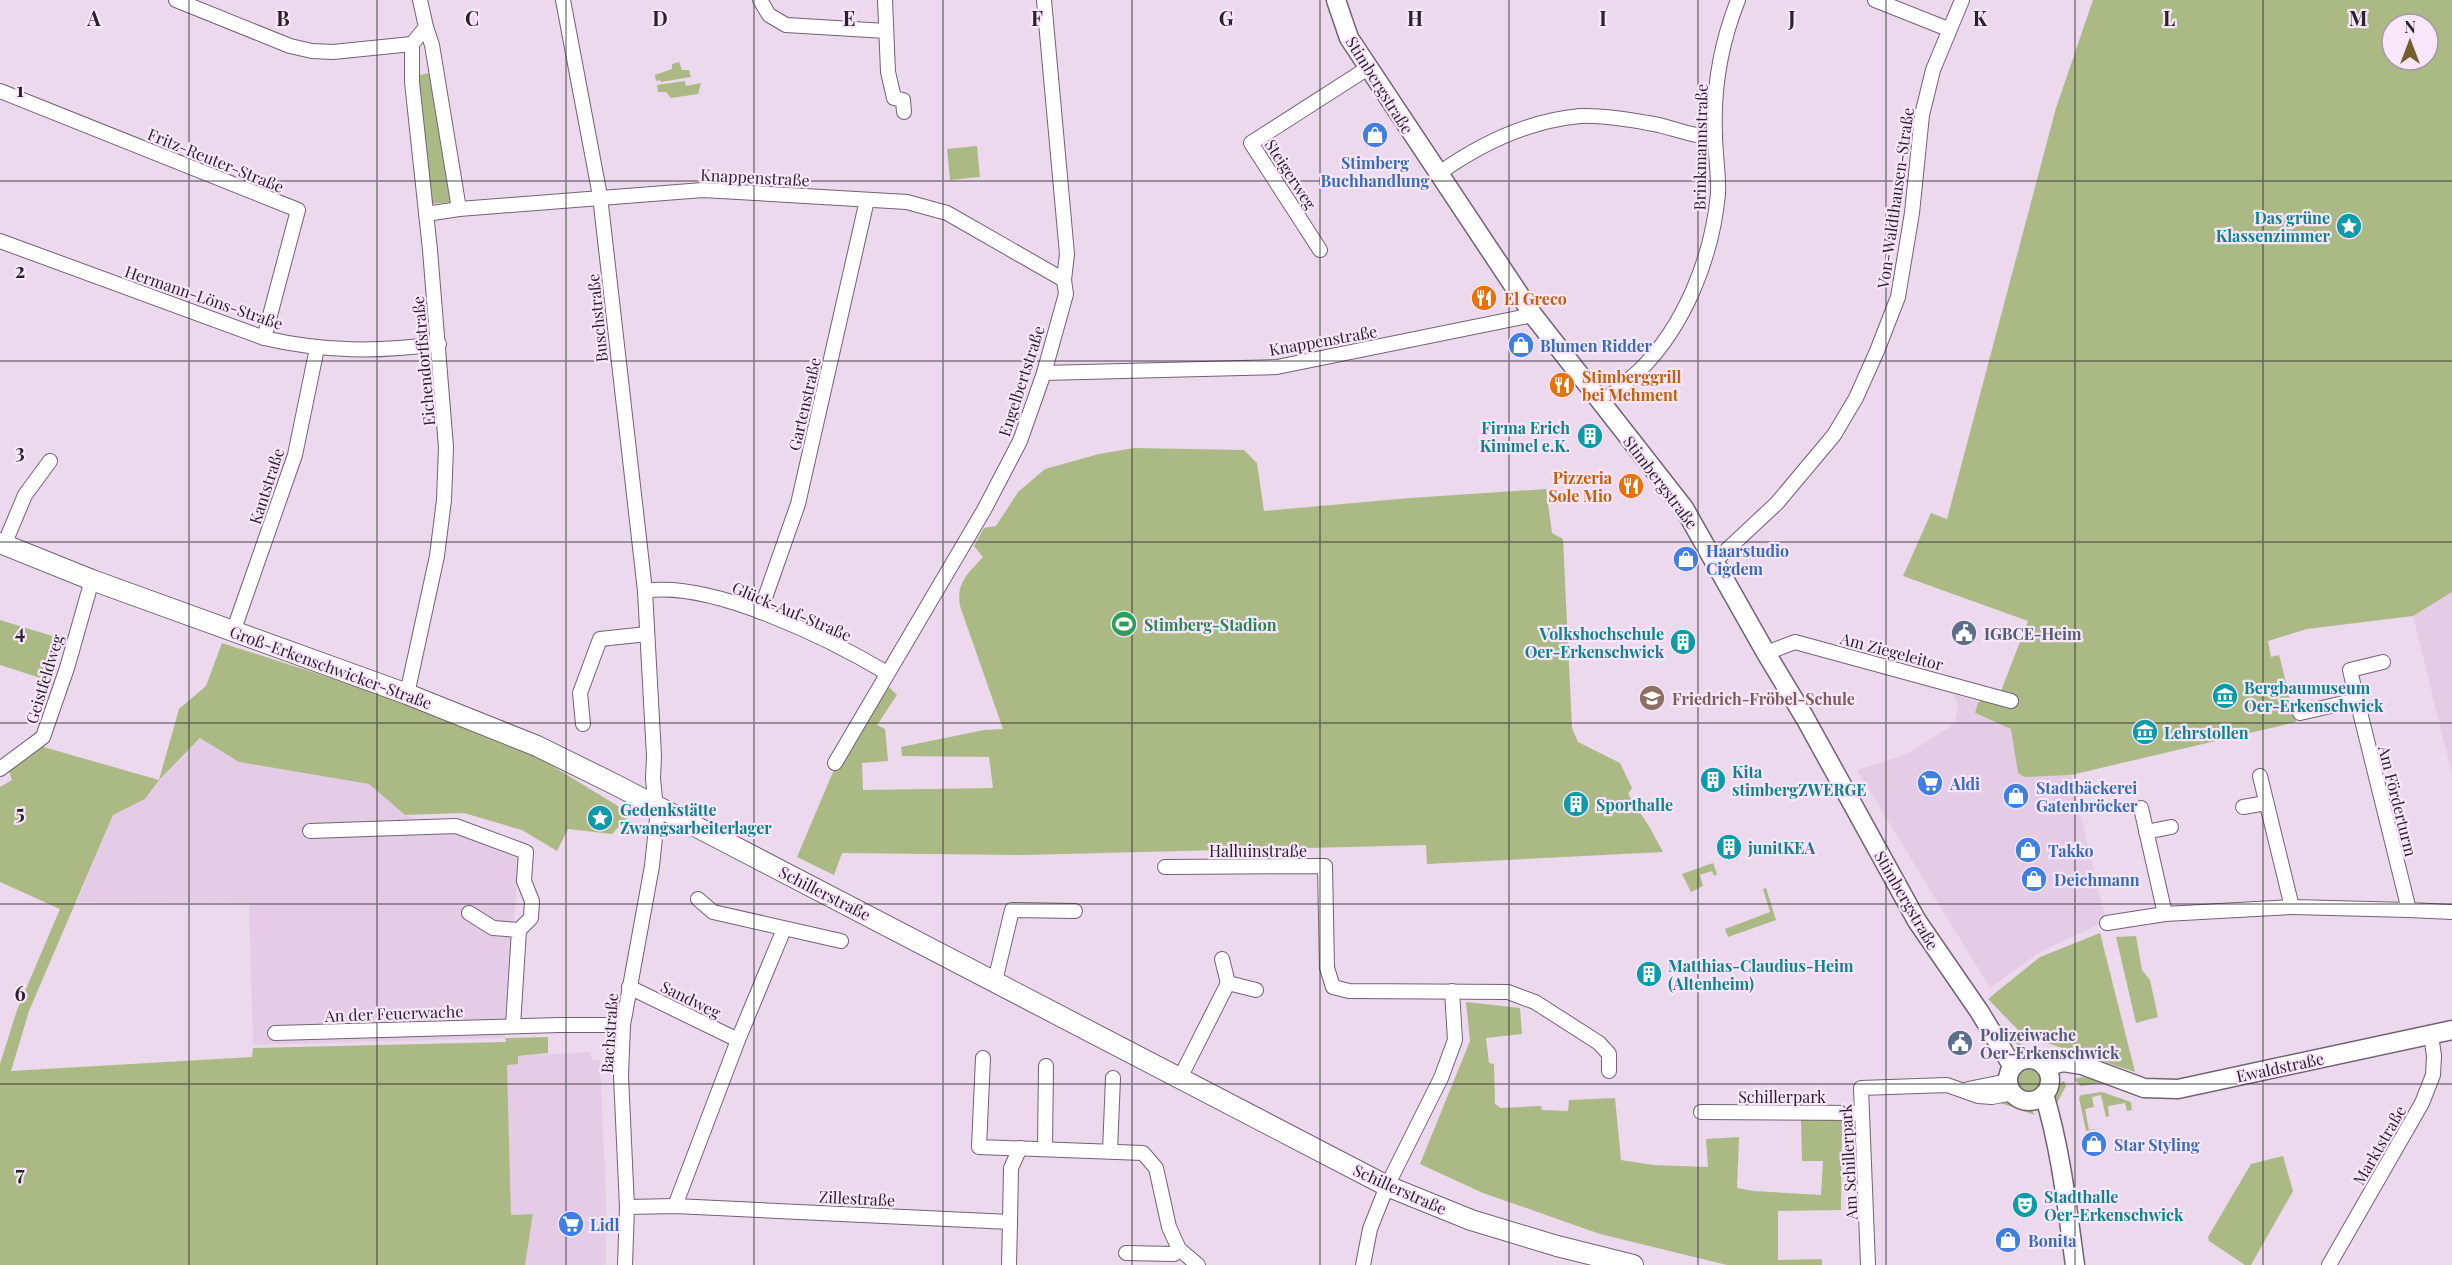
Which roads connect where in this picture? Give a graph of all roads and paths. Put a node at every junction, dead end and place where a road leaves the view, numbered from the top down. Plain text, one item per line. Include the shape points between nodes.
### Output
1 (176, 0) edge
2 (420, 0) edge
3 (563, 0) edge
4 (760, 0) edge
5 (885, 0) edge
6 (1044, 0) edge
7 (1336, 0) edge
8 (1738, 0) edge
9 (1875, 0) edge
10 (1962, 0) edge
11 (426, 27) junction
12 (1948, 28) junction
13 (886, 31) junction
14 (412, 44) junction
15 (1368, 68) junction
16 (0, 91) edge
17 (904, 112) dead end
18 (1715, 136) junction
19 (1437, 174) junction
20 (600, 196) junction
21 (867, 200) junction
22 (459, 209) junction
23 (426, 214) junction
24 (0, 241) edge
25 (1320, 250) dead end
26 (1064, 280) junction
27 (1533, 315) junction
28 (264, 338) junction
29 (439, 344) junction
30 (317, 348) junction
31 (1044, 373) junction
32 (1601, 403) junction
33 (50, 461) dead end
34 (2, 544) edge
35 (1714, 561) junction
36 (92, 580) junction
37 (645, 591) junction
38 (760, 612) junction
39 (233, 632) junction
40 (647, 634) junction
41 (1766, 653) junction
42 (2383, 662) dead end
43 (887, 673) junction
44 (407, 694) junction
45 (2357, 700) junction
46 (2011, 701) dead end
47 (2300, 713) dead end
48 (583, 724) dead end
49 (835, 763) dead end
50 (0, 769) edge
51 (2260, 776) dead end
52 (2266, 803) junction
53 (655, 806) junction
54 (2243, 807) dead end
55 (2140, 808) dead end
56 (2171, 826) dead end
57 (310, 831) dead end
58 (2146, 832) junction
59 (1165, 867) dead end
60 (698, 899) dead end
61 (2292, 907) junction
62 (2409, 910) junction
63 (1075, 911) dead end
64 (2452, 912) edge
65 (469, 913) dead end
66 (2165, 914) junction
67 (2107, 923) dead end
68 (784, 929) junction
69 (519, 930) junction
70 (841, 941) dead end
71 (1222, 959) dead end
72 (995, 981) junction
73 (1228, 983) junction
74 (629, 987) junction
75 (1256, 990) dead end
76 (1452, 991) junction
77 (623, 1025) junction
78 (513, 1026) junction
79 (2452, 1030) edge
80 (275, 1033) dead end
81 (2431, 1035) junction
82 (738, 1040) junction
83 (983, 1058) dead end
84 (1046, 1066) dead end
85 (1609, 1071) dead end
86 (2014, 1075) junction
87 (1113, 1078) dead end
88 (1180, 1078) junction
89 (2043, 1086) junction
90 (1701, 1112) dead end
91 (1862, 1113) junction
92 (1020, 1148) junction
93 (1045, 1148) junction
94 (1110, 1152) junction
95 (1387, 1186) junction
96 (675, 1206) junction
97 (627, 1207) junction
98 (1010, 1222) junction
99 (1179, 1249) junction
100 (1126, 1253) dead end
101 (625, 1265) edge
102 (1009, 1265) edge
103 (1196, 1265) edge
104 (1363, 1265) edge
105 (1633, 1265) edge
106 (1868, 1265) edge
107 (2063, 1265) edge
108 (2074, 1265) edge
109 (2329, 1265) edge

1 - 14 street via 290,46 312,51
2 - 11 street
3 - 20 street, Buschstraße
4 - 13 street via 768,15 786,25
5 - 13 street
6 - 26 street, Engelbertstraße via 1067,254
7 - 15 street, Stimbergstraße via 1348,38
8 - 18 street, Brinkmannstraße via 1726,30 1721,58
9 - 12 street
10 - 12 street, Von-Waldthausen-Straße
11 - 14 street
11 - 22 street
12 - 35 street, Von-Waldthausen-Straße via 1922,115 1898,297 1877,351 1834,435 1777,503
13 - 17 street via 888,72 894,98 903,100
14 - 23 street, Eichendorffstraße via 412,82
15 - 19 street, Stimbergstraße
15 - 25 street, Steigerweg via 1251,143
16 - 28 street, Fritz-Reuter-Straße via 298,210
18 - 19 street via 1703,137 1661,124 1582,116 1541,122 1498,137
18 - 32 street, Brinkmannstraße via 1718,192 1713,226 1691,295 1670,334 1640,370
19 - 27 street, Stimbergstraße
20 - 21 street, Knappenstraße via 703,190
20 - 22 street, Knappenstraße
20 - 37 street, Buschstraße
21 - 26 street, Knappenstraße via 907,202 946,213
21 - 38 street, Gartenstraße via 798,504
22 - 23 street, Knappenstraße
23 - 29 street, Eichendorffstraße
24 - 28 street, Hermann-Löns-Straße
26 - 31 street, Engelbertstraße via 1066,294
27 - 31 street, Knappenstraße via 1277,366
27 - 32 street, Stimbergstraße
28 - 30 street, Hermann-Löns-Straße
29 - 30 street, Hermann-Löns-Straße via 347,351
29 - 44 street, Eichendorffstraße via 446,447 444,500 438,556
30 - 39 street, Kantstraße via 295,455
31 - 43 street, Engelbertstraße via 1020,441 984,510
32 - 35 street, Stimbergstraße via 1684,508
33 - 34 street via 25,495
34 - 36 main road, Groß-Erkenschwicker-Straße
35 - 41 street, Stimbergstraße
36 - 39 main road, Groß-Erkenschwicker-Straße
36 - 50 street, Geistfeldweg via 43,737
37 - 38 street, Glück-Auf-Straße via 699,594
37 - 40 street, Buschstraße
38 - 43 street, Glück-Auf-Straße
39 - 44 main road, Groß-Erkenschwicker-Straße
40 - 48 street via 600,639 580,693
40 - 53 street, Buschstraße
41 - 46 street, Am Ziegeleitor via 1795,642
41 - 86 street, Stimbergstraße via 1917,921 1979,1011
42 - 45 street, Am Förderturm via 2350,670
43 - 49 street, Engelbertstraße
44 - 53 main road, Groß-Erkenschwicker-Straße via 537,746
45 - 47 street
45 - 62 street, Am Förderturm
51 - 52 street
52 - 54 street
52 - 61 street
53 - 72 main road, Schillerstraße
53 - 74 street, Bachstraße via 652,866
55 - 58 street
56 - 58 street
57 - 69 street via 456,826 526,852 524,881 532,901 531,918
58 - 66 street
59 - 76 street, Halluinstraße via 1325,866 1327,968 1333,987 1348,991
60 - 68 street via 713,912
61 - 62 street
61 - 66 street
62 - 64 street
63 - 72 street via 1012,910
65 - 69 street via 493,928
66 - 67 street
68 - 70 street
68 - 82 street
69 - 78 street
71 - 73 street
72 - 88 main road, Schillerstraße
73 - 75 street
73 - 88 street
74 - 77 street, Bachstraße
74 - 82 street, Sandweg
76 - 85 street, Halluinstraße via 1508,992 1535,1002 1599,1043 1609,1054
76 - 95 street via 1455,1040 1441,1078
77 - 78 street, An der Feuerwache
77 - 97 street, Bachstraße via 621,1076
78 - 80 street, An der Feuerwache
79 - 81 street, Ewaldstraße
81 - 89 street, Ewaldstraße via 2178,1089 2144,1088 2108,1076 2066,1074
81 - 109 street, Marktstraße via 2433,1075 2422,1103
82 - 96 street
83 - 92 street via 979,1147
84 - 93 street
86 - 89 street, Stimbergstraße via 2022,1100
86 - 89 street via 2035,1060
86 - 91 street, Am Schillerpark via 1991,1086 1963,1090 1947,1085 1861,1088
87 - 94 street
88 - 95 main road, Schillerstraße
89 - 107 street
89 - 108 street via 2065,1185
90 - 91 street, Schillerpark
91 - 106 street, Am Schillerpark
92 - 93 street
92 - 98 street via 1011,1168
93 - 94 street
94 - 99 street via 1143,1153 1156,1168 1169,1227
95 - 104 street via 1370,1229
95 - 105 main road, Schillerstraße via 1472,1220
96 - 97 street, Zillestraße
96 - 98 street, Zillestraße
97 - 101 street, Bachstraße
98 - 102 street
99 - 100 street via 1174,1254
99 - 103 street

